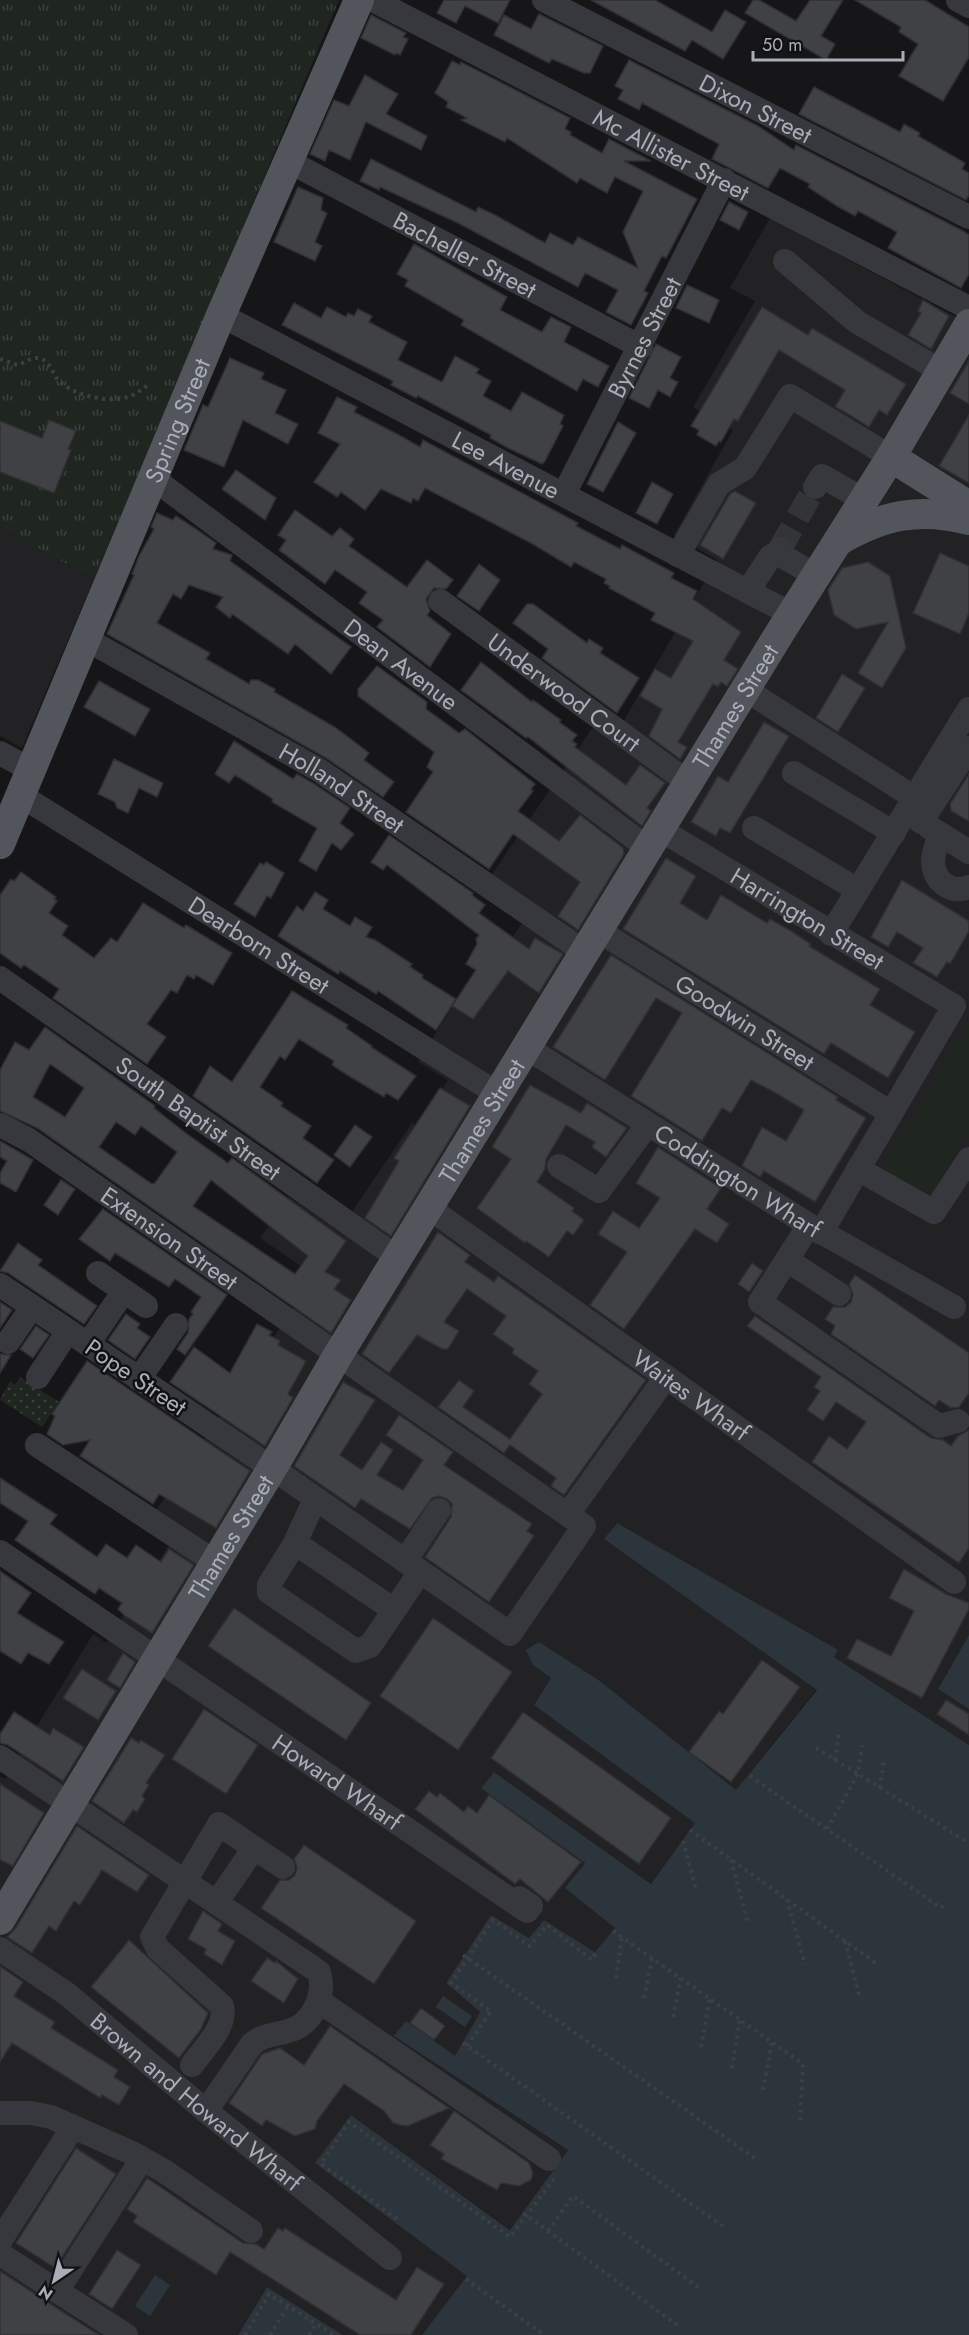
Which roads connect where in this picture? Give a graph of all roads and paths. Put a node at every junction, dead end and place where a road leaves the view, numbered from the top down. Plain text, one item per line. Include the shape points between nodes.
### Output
1 (358, 0) edge
2 (373, 0) edge
3 (544, 0) edge
4 (958, 0) edge
5 (969, 6) edge
6 (290, 162) junction
7 (724, 180) junction
8 (969, 217) edge
9 (785, 261) dead end
10 (969, 308) edge
11 (221, 315) junction
12 (969, 324) edge
13 (641, 347) junction
14 (0, 359) edge
15 (954, 360) edge
16 (148, 385) dead end
17 (891, 457) junction
18 (154, 479) junction
19 (825, 489) dead end
20 (564, 494) junction
21 (864, 500) junction
22 (969, 506) edge
23 (969, 519) edge
24 (840, 540) junction
25 (678, 555) junction
26 (817, 576) junction
27 (748, 591) junction
28 (440, 602) dead end
29 (791, 614) junction
30 (86, 639) junction
31 (746, 690) junction
32 (969, 709) edge
33 (969, 748) edge
34 (0, 753) edge
35 (794, 773) dead end
36 (26, 782) junction
37 (689, 783) junction
38 (915, 820) junction
39 (754, 828) dead end
40 (655, 840) junction
41 (0, 843) edge
42 (969, 852) edge
43 (969, 887) edge
44 (858, 890) junction
45 (831, 934) junction
46 (592, 942) junction
47 (0, 978) edge
48 (527, 1048) junction
49 (498, 1094) junction
50 (891, 1113) junction
51 (0, 1125) edge
52 (647, 1125) junction
53 (969, 1159) edge
54 (560, 1166) dead end
55 (858, 1169) junction
56 (429, 1208) junction
57 (815, 1229) junction
58 (398, 1258) junction
59 (787, 1260) junction
60 (98, 1273) dead end
61 (0, 1285) edge
62 (124, 1291) junction
63 (839, 1294) dead end
64 (146, 1306) dead end
65 (954, 1306) dead end
66 (32, 1307) junction
67 (176, 1325) dead end
68 (79, 1338) junction
69 (8, 1342) dead end
70 (338, 1355) junction
71 (666, 1377) junction
72 (139, 1379) junction
73 (44, 1381) dead end
74 (958, 1421) dead end
75 (37, 1445) dead end
76 (272, 1468) junction
77 (315, 1499) junction
78 (440, 1510) dead end
79 (568, 1514) junction
80 (295, 1543) junction
81 (0, 1552) edge
82 (215, 1562) junction
83 (413, 1566) junction
84 (954, 1582) dead end
85 (394, 1610) junction
86 (157, 1658) junction
87 (839, 1731) dead end
88 (862, 1745) dead end
89 (816, 1748) dead end
90 (0, 1757) edge
91 (835, 1760) junction
92 (884, 1760) dead end
93 (858, 1774) junction
94 (750, 1776) dead end
95 (880, 1788) junction
96 (70, 1803) junction
97 (827, 1829) junction
98 (690, 1830) dead end
99 (683, 1841) dead end
100 (969, 1843) edge
101 (254, 1848) junction
102 (730, 1858) junction
103 (283, 1868) dead end
104 (186, 1881) junction
105 (696, 1888) dead end
106 (787, 1899) junction
107 (946, 1900) dead end
108 (217, 1902) junction
109 (517, 1904) dead end
110 (0, 1920) edge
111 (748, 1923) dead end
112 (613, 1931) dead end
113 (622, 1937) junction
114 (845, 1941) junction
115 (0, 1949) edge
116 (597, 1952) dead end
117 (465, 1957) junction
118 (652, 1958) junction
119 (877, 1964) dead end
120 (805, 1965) dead end
121 (616, 1978) dead end
122 (681, 1978) junction
123 (644, 1998) dead end
124 (710, 1998) junction
125 (860, 1998) dead end
126 (319, 2001) junction
127 (673, 2017) dead end
128 (740, 2020) junction
129 (772, 2042) junction
130 (701, 2047) dead end
131 (192, 2065) dead end
132 (732, 2068) dead end
133 (762, 2090) dead end
134 (206, 2111) junction
135 (0, 2114) edge
136 (800, 2123) dead end
137 (73, 2127) junction
138 (142, 2159) junction
139 (759, 2161) dead end
140 (551, 2169) joint
141 (525, 2214) junction
142 (397, 2219) dead end
143 (724, 2227) dead end
144 (251, 2231) dead end
145 (548, 2231) junction
146 (0, 2241) edge
147 (0, 2254) edge
148 (390, 2258) dead end
149 (466, 2279) dead end
150 (702, 2290) dead end
151 (57, 2291) junction
152 (288, 2306) junction
153 (316, 2324) junction
154 (680, 2327) dead end
155 (126, 2335) edge
156 (245, 2335) edge
157 (270, 2335) edge
158 (309, 2335) edge
159 (334, 2335) edge
160 (544, 2335) edge

1 - 6 main road, Spring Street
2 - 7 street, Mc Allister Street
3 - 8 street, Dixon Street
4 - 5 street
6 - 11 main road, Spring Street
6 - 13 street, Bacheller Street
7 - 10 street, Mc Allister Street
7 - 13 street, Byrnes Street
9 - 15 street via 857,321
11 - 18 main road, Spring Street
11 - 20 street, Lee Avenue
12 - 15 main road, Thames Street
13 - 20 street, Byrnes Street
14 - 16 path via 17,365 42,358 66,387 88,396 113,400 131,396
15 - 17 main road, Thames Street
17 - 21 main road, Thames Street
17 - 22 main road
17 - 25 street via 790,396 746,468 719,484
18 - 30 main road, Spring Street
18 - 40 street, Dean Avenue
19 - 21 street
20 - 25 street, Lee Avenue
21 - 24 main road, Thames Street
23 - 24 main road via 932,512 909,514 888,518
24 - 26 main road, Thames Street
25 - 27 street, Lee Avenue
26 - 27 street via 784,554 770,557
26 - 29 main road, Thames Street
27 - 29 street, Lee Avenue
28 - 37 street, Underwood Court
29 - 31 main road, Thames Street
30 - 36 main road, Spring Street
30 - 46 street, Holland Street via 319,770
31 - 37 main road, Thames Street
31 - 38 street
32 - 38 street
33 - 38 street
34 - 36 street, Dearborn Street
35 - 38 street
36 - 41 main road, Spring Street
36 - 49 street, Dearborn Street
37 - 40 main road, Thames Street
38 - 42 street
38 - 43 street via 937,877 959,891
38 - 44 street
39 - 44 street
40 - 45 street, Harrington Street
40 - 46 main road, Thames Street
44 - 45 street
45 - 50 street, Harrington Street via 954,1006
46 - 48 main road, Thames Street
46 - 50 street, Goodwin Street
47 - 58 street, South Baptist Street
48 - 49 main road, Thames Street
48 - 52 street, Coddington Wharf
49 - 56 main road, Thames Street
50 - 55 street
51 - 70 street, Extension Street via 29,1140
52 - 54 street via 599,1191
52 - 57 street, Coddington Wharf
53 - 55 street via 934,1212
55 - 57 street
56 - 58 main road, Thames Street
56 - 71 street, Waites Wharf
57 - 59 street
57 - 65 street, Coddington Wharf
58 - 70 main road, Thames Street
59 - 63 street
59 - 74 street via 760,1302 939,1426
60 - 62 street
61 - 66 street, Pope Street
62 - 64 street
62 - 68 street
66 - 68 street, Pope Street
66 - 69 street
67 - 72 street
68 - 72 street, Pope Street
68 - 73 street
70 - 76 main road, Thames Street
70 - 79 street, Extension Street
71 - 79 street
71 - 84 street, Waites Wharf
72 - 76 street, Pope Street
75 - 82 street
76 - 77 street, Pope Street
76 - 82 main road, Thames Street
77 - 80 street
77 - 83 street, Pope Street
78 - 83 street
79 - 83 street, Pope Street via 584,1526 510,1634
80 - 85 street
80 - 85 street via 269,1592 356,1651 370,1646
81 - 86 street, Howard Wharf
82 - 86 main road, Thames Street
83 - 85 street
86 - 96 main road, Thames Street
86 - 109 street, Howard Wharf
87 - 91 path
88 - 93 path
89 - 91 path
90 - 96 street
91 - 93 path
92 - 95 path
93 - 95 path
93 - 97 path
94 - 97 path
95 - 100 path
96 - 104 street
96 - 110 main road, Thames Street
97 - 107 path via 941,1908
98 - 102 path
99 - 105 path
101 - 103 street
101 - 104 street via 219,1824
101 - 108 street
102 - 106 path
102 - 111 path
104 - 108 street
104 - 131 street via 152,1937 158,1949 222,2006 222,2023
106 - 114 path
106 - 120 path
108 - 126 street via 319,1972 323,1983
112 - 113 path
113 - 118 path
113 - 121 path
114 - 119 path
114 - 125 path
115 - 134 street, Brown and Howard Wharf via 67,1994
116 - 117 path via 592,1960 547,1925 530,1946 493,1920
117 - 139 path
117 - 143 path via 451,1983 491,2011 465,2045
118 - 122 path
118 - 123 path
122 - 124 path
122 - 127 path
124 - 128 path
124 - 130 path
126 - 134 street via 300,2026 260,2036
126 - 140 street
128 - 129 path
128 - 132 path
129 - 133 path
129 - 136 path via 803,2064
134 - 148 street, Brown and Howard Wharf
135 - 137 street via 31,2113
137 - 138 street
137 - 146 street
138 - 144 street
138 - 151 street
140 - 141 path
141 - 142 path via 510,2237 349,2122 321,2164
141 - 145 path
145 - 150 path via 573,2196
145 - 154 path
147 - 151 street
149 - 160 path
151 - 155 street
152 - 153 path
152 - 156 path via 269,2294
152 - 157 path
153 - 158 path
153 - 159 path

